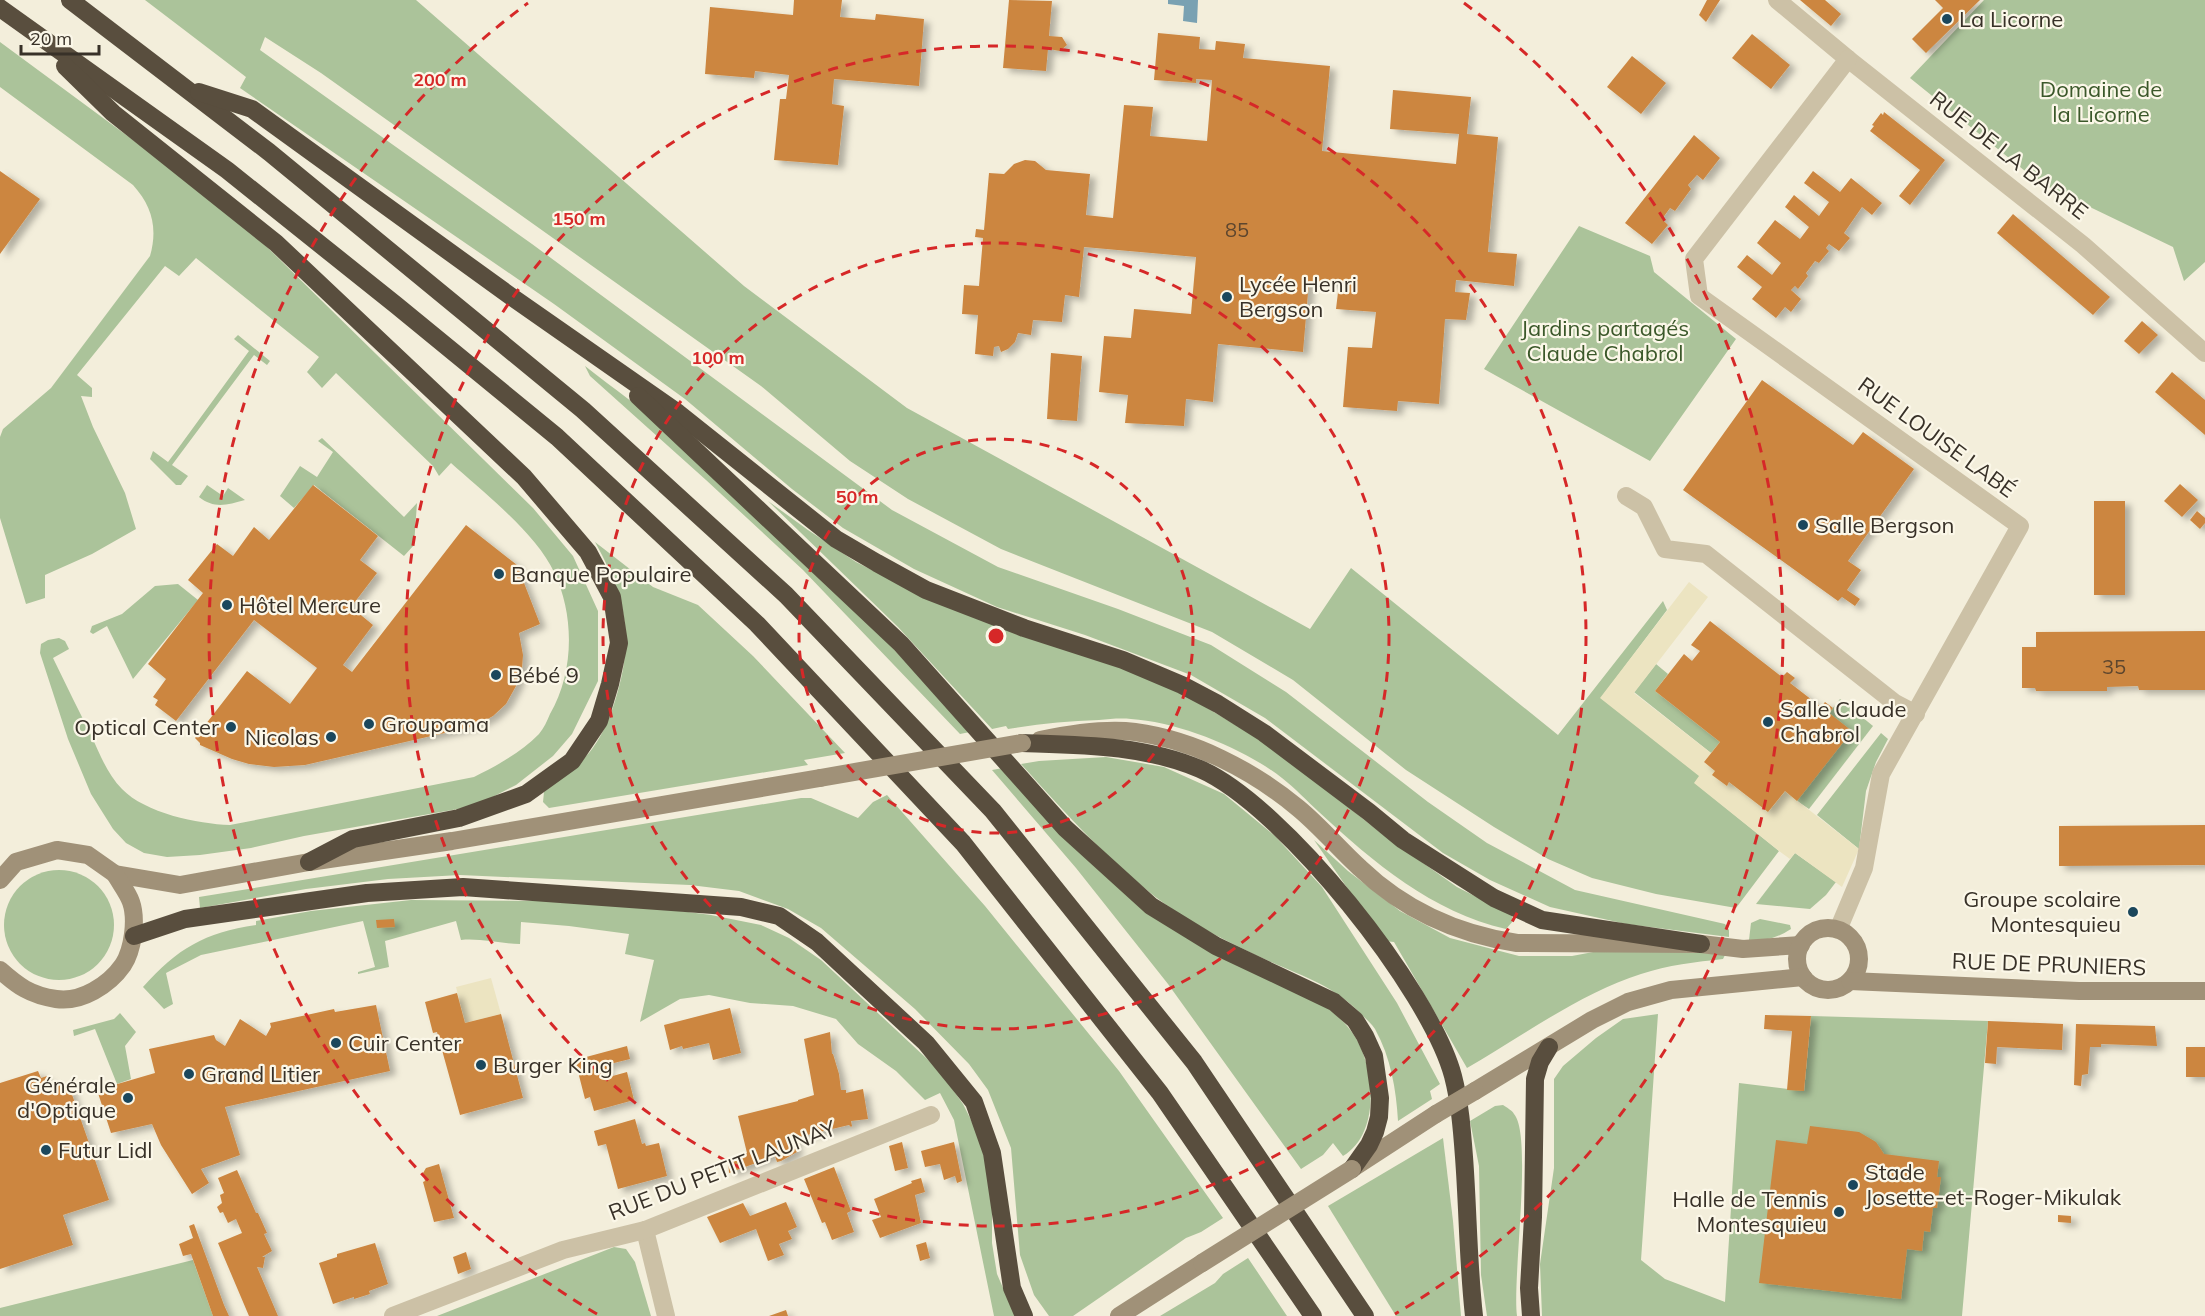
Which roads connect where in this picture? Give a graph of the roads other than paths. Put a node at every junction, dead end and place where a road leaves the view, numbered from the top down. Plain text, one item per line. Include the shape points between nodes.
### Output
1 (70, 0) edge
2 (1778, 0) edge
3 (0, 8) edge
4 (26, 27) junction
5 (1848, 59) junction
6 (187, 88) junction
7 (2205, 353) edge
8 (593, 355) junction
9 (1626, 496) dead end
10 (1916, 714) junction
11 (1022, 743) junction
12 (309, 862) junction
13 (115, 874) junction
14 (0, 880) edge
15 (1838, 930) junction
16 (134, 936) junction
17 (1701, 944) junction
18 (1801, 945) junction
19 (1859, 961) junction
20 (0, 970) edge
21 (1803, 977) junction
22 (1850, 981) junction
23 (1893, 983) junction
24 (2205, 991) edge
25 (1549, 1047) junction
26 (931, 1115) dead end
27 (1352, 1169) junction
28 (645, 1230) junction
29 (393, 1316) edge
30 (666, 1316) edge
31 (1024, 1316) edge
32 (1119, 1316) edge
33 (1313, 1316) edge
34 (1365, 1316) edge
35 (1474, 1316) edge
36 (1531, 1316) edge

1 - 6 highway
2 - 5 street, RUE DE LA BARRE
3 - 4 highway
4 - 12 highway via 113,113 276,243 524,477 588,552 612,597 619,643 610,684 599,722 572,761 526,794 459,819 353,839
4 - 33 highway via 227,170 396,305 557,437 757,624 963,843 1160,1093
5 - 7 street, RUE DE LA BARRE via 2083,245
5 - 10 street, RUE LOUISE LABÉ via 1694,259 1699,296 2020,526
6 - 8 highway via 252,109
6 - 34 highway via 583,410 786,595 993,811 1194,1062
8 - 17 highway via 678,413 836,539 926,590 1123,660 1218,704 1264,733 1403,840 1494,898 1542,920
8 - 27 highway via 901,644 1065,828 1151,906 1216,946 1334,1002 1354,1020 1374,1056 1380,1098 1375,1132
9 - 10 street via 1644,507 1665,549 1706,554 1895,703
10 - 15 street, RUE LOUISE LABÉ via 1881,774 1864,868
11 - 12 street, bridge
11 - 17 street via 1066,735 1133,731 1223,759 1299,809 1392,896 1426,916 1466,932 1517,943
11 - 35 highway via 1113,747 1203,770 1264,813 1339,893 1408,986 1437,1034 1450,1067 1462,1127
12 - 13 street via 180,885
13 - 14 street via 88,855 57,850 16,862
13 - 16 street via 132,903
15 - 18 street via 1820,930
15 - 19 street via 1853,942
16 - 20 street via 124,964 97,990 84,996 58,999 25,991
16 - 31 highway via 186,919 367,893 463,887 741,907 779,916 817,942 926,1043 974,1102 992,1153 1012,1288
17 - 18 street via 1743,949
18 - 21 street via 1797,962
19 - 22 street
19 - 23 street
21 - 22 street via 1814,987 1829,990
21 - 25 street via 1671,990 1643,997 1617,1006
22 - 23 street, RUE DE PRUNIERS
23 - 24 street, RUE DE PRUNIERS via 2079,991
25 - 27 street, bridge
25 - 36 highway via 1535,1079
26 - 28 street, RUE DU PETIT LAUNAY
27 - 32 street, bridge
28 - 29 street, RUE DU PETIT LAUNAY via 563,1250
28 - 30 street

